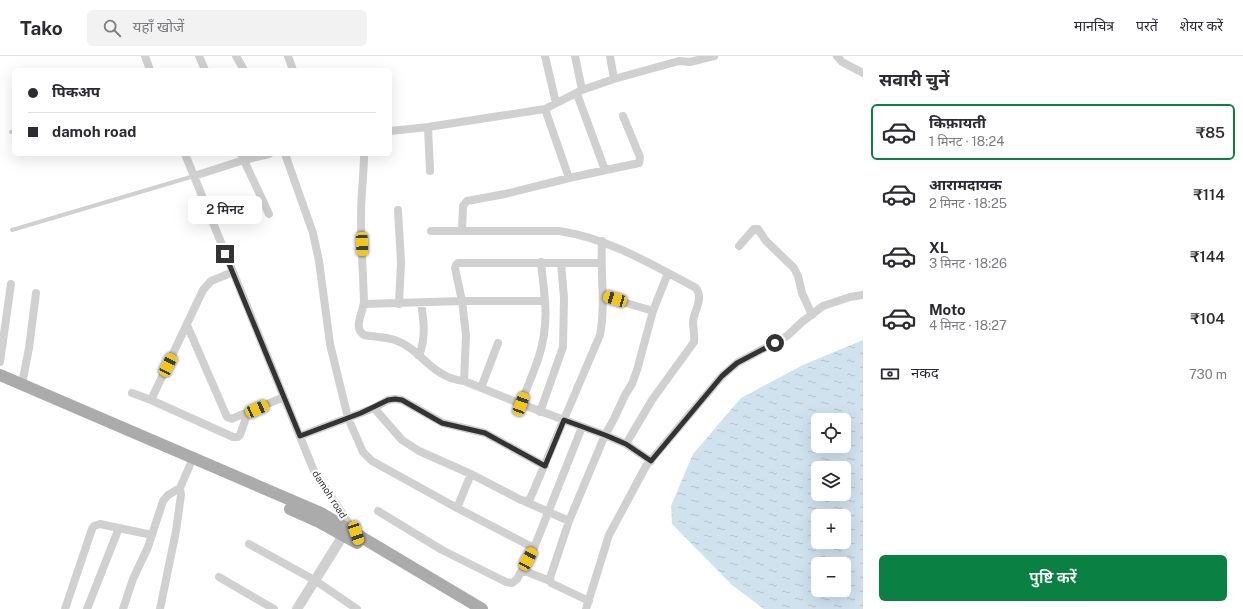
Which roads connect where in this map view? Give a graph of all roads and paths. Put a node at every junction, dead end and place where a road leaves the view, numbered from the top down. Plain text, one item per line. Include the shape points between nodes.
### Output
1 (145, 56) edge
2 (199, 56) edge
3 (236, 56) edge
4 (288, 56) edge
5 (545, 56) edge
6 (575, 56) edge
7 (610, 56) edge
8 (714, 56) edge
9 (837, 56) edge
10 (682, 59) edge
11 (149, 68) edge
12 (204, 68) edge
13 (243, 68) edge
14 (292, 68) edge
15 (863, 73) edge
16 (614, 79) junction
17 (579, 92) junction
18 (556, 103) junction
19 (545, 109) junction
20 (623, 116) dead end
21 (428, 127) junction
22 (392, 131) edge
23 (186, 156) edge
24 (286, 156) edge
25 (364, 156) edge
26 (242, 157) edge
27 (605, 170) junction
28 (430, 172) dead end
29 (194, 176) junction
30 (570, 178) junction
31 (398, 210) dead end
32 (269, 214) dead end
33 (12, 230) dead end
34 (431, 231) dead end
35 (462, 231) junction
36 (602, 241) junction
37 (739, 246) dead end
38 (542, 262) junction
39 (601, 262) junction
40 (561, 263) junction
41 (233, 272) junction
42 (668, 273) junction
43 (11, 284) dead end
44 (36, 293) dead end
45 (863, 295) edge
46 (603, 296) junction
47 (462, 301) junction
48 (545, 301) junction
49 (421, 303) junction
50 (364, 304) junction
51 (399, 304) junction
52 (653, 311) junction
53 (812, 315) junction
54 (187, 325) junction
55 (498, 343) dead end
56 (419, 356) junction
57 (0, 362) edge
58 (0, 375) edge
59 (464, 381) junction
60 (0, 383) edge
61 (22, 384) junction
62 (481, 388) junction
63 (132, 393) dead end
64 (284, 397) junction
65 (151, 400) junction
66 (521, 404) junction
67 (374, 408) junction
68 (248, 412) junction
69 (540, 412) junction
70 (348, 418) junction
71 (564, 420) junction
72 (582, 427) junction
73 (605, 435) junction
74 (300, 436) junction
75 (626, 444) junction
76 (651, 461) junction
77 (190, 465) junction
78 (545, 466) junction
79 (471, 474) junction
80 (180, 488) junction
81 (524, 501) junction
82 (457, 508) junction
83 (378, 511) dead end
84 (548, 512) junction
85 (569, 521) junction
86 (119, 528) junction
87 (344, 531) junction
88 (152, 535) junction
89 (358, 539) junction
90 (249, 544) dead end
91 (534, 548) junction
92 (522, 570) junction
93 (218, 577) dead end
94 (316, 581) junction
95 (550, 581) junction
96 (587, 605) edge
97 (65, 609) edge
98 (87, 609) edge
99 (123, 609) edge
100 (160, 609) edge
101 (274, 609) edge
102 (297, 609) edge
103 (357, 609) edge
104 (466, 609) edge
105 (482, 609) edge

1 - 11 street
2 - 12 street
3 - 13 street
4 - 14 street
5 - 18 street
6 - 17 street
7 - 16 street
8 - 10 street via 690,62
9 - 15 street via 842,62
10 - 16 street
16 - 17 street
17 - 18 street
17 - 27 street
18 - 19 street
19 - 21 street
19 - 30 street
20 - 27 street via 640,157 639,163
21 - 22 street
21 - 28 street
23 - 29 street, damoh road
24 - 70 street via 313,233 330,344
25 - 50 street via 361,214
26 - 29 street
26 - 32 street
27 - 30 street
29 - 33 lane
29 - 41 street, damoh road
30 - 35 street via 467,201 463,206
31 - 51 street via 401,262
34 - 35 street
35 - 36 street via 559,231
36 - 39 street
36 - 42 street
37 - 53 street via 754,229 758,228 766,241 794,268
38 - 40 street
38 - 47 street via 458,262 455,268
38 - 48 street
39 - 40 street
39 - 46 street
40 - 69 street via 564,298 563,347
41 - 54 street via 211,281 206,286
41 - 64 street, damoh road
42 - 52 street
42 - 75 street via 696,288 700,293 693,323 694,342 652,400
43 - 57 street
44 - 61 street
45 - 53 street via 824,306
46 - 52 street
46 - 71 street via 600,335
47 - 48 street
47 - 49 street
47 - 59 street via 466,335
48 - 66 street via 544,332 540,352
49 - 51 street
49 - 56 street via 425,334
50 - 51 street
50 - 56 street via 359,328 364,335 395,340
52 - 73 street via 632,384
53 - 76 street via 787,336 737,363 722,376
54 - 65 street
54 - 68 street via 227,417 232,418
55 - 62 street
56 - 59 street via 439,373
58 - 61 main road
59 - 62 street
60 - 77 main road
61 - 87 main road via 321,513
62 - 66 street
63 - 65 street
64 - 68 street
64 - 74 street, damoh road
65 - 68 street via 233,437 240,435
66 - 69 street
67 - 70 street
67 - 78 street via 388,400 402,400 442,423 485,433
67 - 79 street via 402,440 419,451
69 - 71 street
70 - 74 street
70 - 82 street via 363,452 372,461
71 - 72 street
71 - 78 street
72 - 73 street
72 - 84 street
73 - 75 street
73 - 85 street
74 - 89 street, damoh road via 314,471
75 - 76 street
76 - 96 street via 609,535
77 - 80 street
77 - 87 main road
78 - 81 street via 530,499
79 - 81 street
79 - 82 street
80 - 88 street via 164,500
80 - 100 street via 182,495
81 - 84 street
82 - 91 street
83 - 92 street via 442,550 506,582 517,579
84 - 85 street
84 - 91 street
85 - 95 street
86 - 88 street
86 - 97 street via 100,524 92,529
86 - 98 street
87 - 89 main road
87 - 94 street
88 - 99 street via 133,578
89 - 104 main road
89 - 105 main road
90 - 94 street
91 - 92 street
92 - 95 street
93 - 101 street
94 - 102 street
94 - 103 street
95 - 96 street

